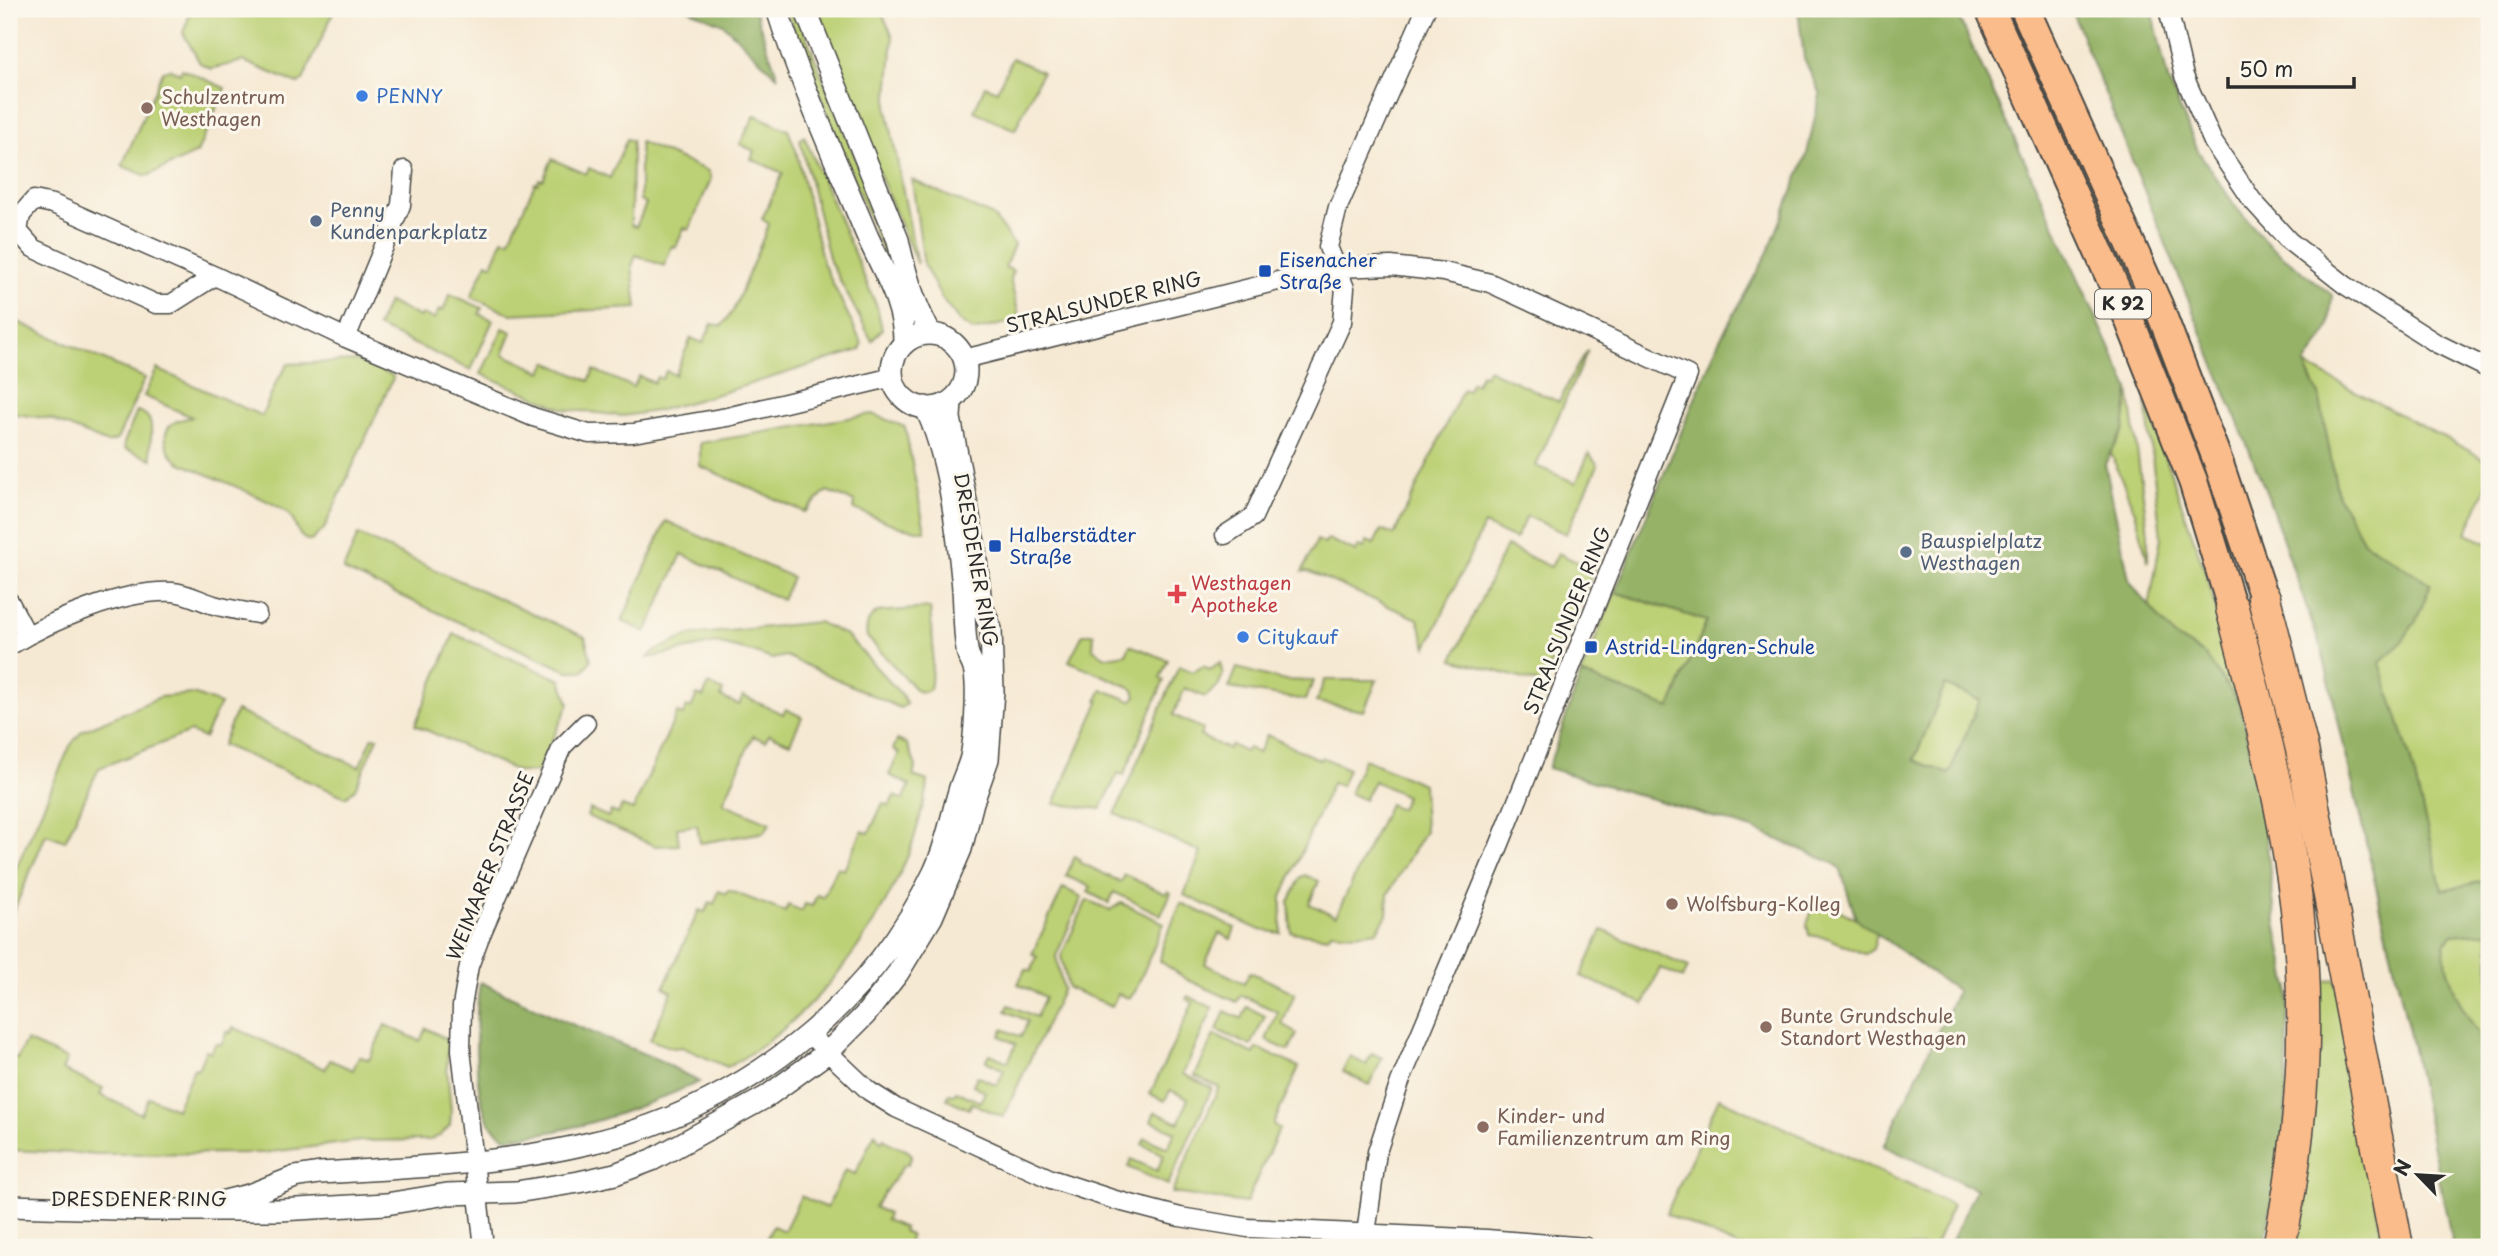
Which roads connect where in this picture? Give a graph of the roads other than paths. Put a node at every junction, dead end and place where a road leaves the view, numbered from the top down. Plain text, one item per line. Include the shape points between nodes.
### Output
1 (777, 9) edge
2 (805, 9) edge
3 (1426, 9) edge
4 (1990, 9) edge
5 (2025, 9) edge
6 (2168, 9) edge
7 (404, 170) dead end
8 (1337, 268) junction
9 (215, 275) junction
10 (931, 334) junction
11 (346, 338) junction
12 (904, 344) junction
13 (964, 359) junction
14 (2489, 369) edge
15 (893, 377) junction
16 (951, 401) junction
17 (925, 407) junction
18 (1225, 535) dead end
19 (2264, 598) joint
20 (9, 601) edge
21 (2232, 608) joint
22 (257, 614) dead end
23 (27, 635) junction
24 (9, 646) edge
25 (586, 723) dead end
26 (810, 1035) junction
27 (828, 1052) junction
28 (475, 1162) junction
29 (478, 1194) junction
30 (9, 1198) edge
31 (9, 1206) edge
32 (1366, 1234) junction
33 (484, 1247) edge
34 (1586, 1247) edge
35 (2279, 1247) edge
36 (2397, 1247) edge

1 - 12 street via 873,250 890,280 903,317
2 - 10 street
3 - 8 street via 1338,207 1328,247
4 - 21 highway, K 92 via 2129,319 2193,481
5 - 19 highway, K 92 via 2158,305
6 - 14 street via 2183,76 2213,142 2252,200 2289,241 2345,285 2436,343
7 - 11 street via 401,205
8 - 13 street, STRALSUNDER RING
8 - 18 street via 1345,288 1342,322 1253,517
8 - 32 street, STRALSUNDER RING via 1391,265 1490,283 1688,375 1400,1082 1377,1152
9 - 9 street via 53,204 34,200 21,215 18,231 33,248 156,304 171,304
9 - 11 street
10 - 12 street
10 - 13 street via 951,341
11 - 15 street via 533,417 589,434 633,433 727,417
12 - 15 street via 895,359
13 - 16 street via 964,382
15 - 17 street via 907,400
16 - 17 street
16 - 27 street, DRESDENER RING via 981,603 991,629 988,759 961,849 932,917 865,1015
17 - 26 street, DRESDENER RING via 946,477 962,578 967,652 976,674 972,753 935,870 911,915 847,1000
19 - 36 highway via 2302,749
20 - 23 street
21 - 35 highway via 2267,742 2297,911 2304,1023 2302,1076
22 - 23 street via 175,592 139,593
23 - 24 street
25 - 28 street, WEIMARER STRASSE via 562,747 469,967 461,1050
26 - 27 street
26 - 28 street, DRESDENER RING via 712,1099 665,1119 577,1146
27 - 29 street, DRESDENER RING via 791,1082 652,1160 579,1182
27 - 32 street via 869,1091 896,1108 1051,1179 1180,1217 1252,1228
28 - 29 street
28 - 30 street, DRESDENER RING via 320,1173 218,1203
29 - 31 street, DRESDENER RING via 279,1210
29 - 33 street
32 - 34 street

